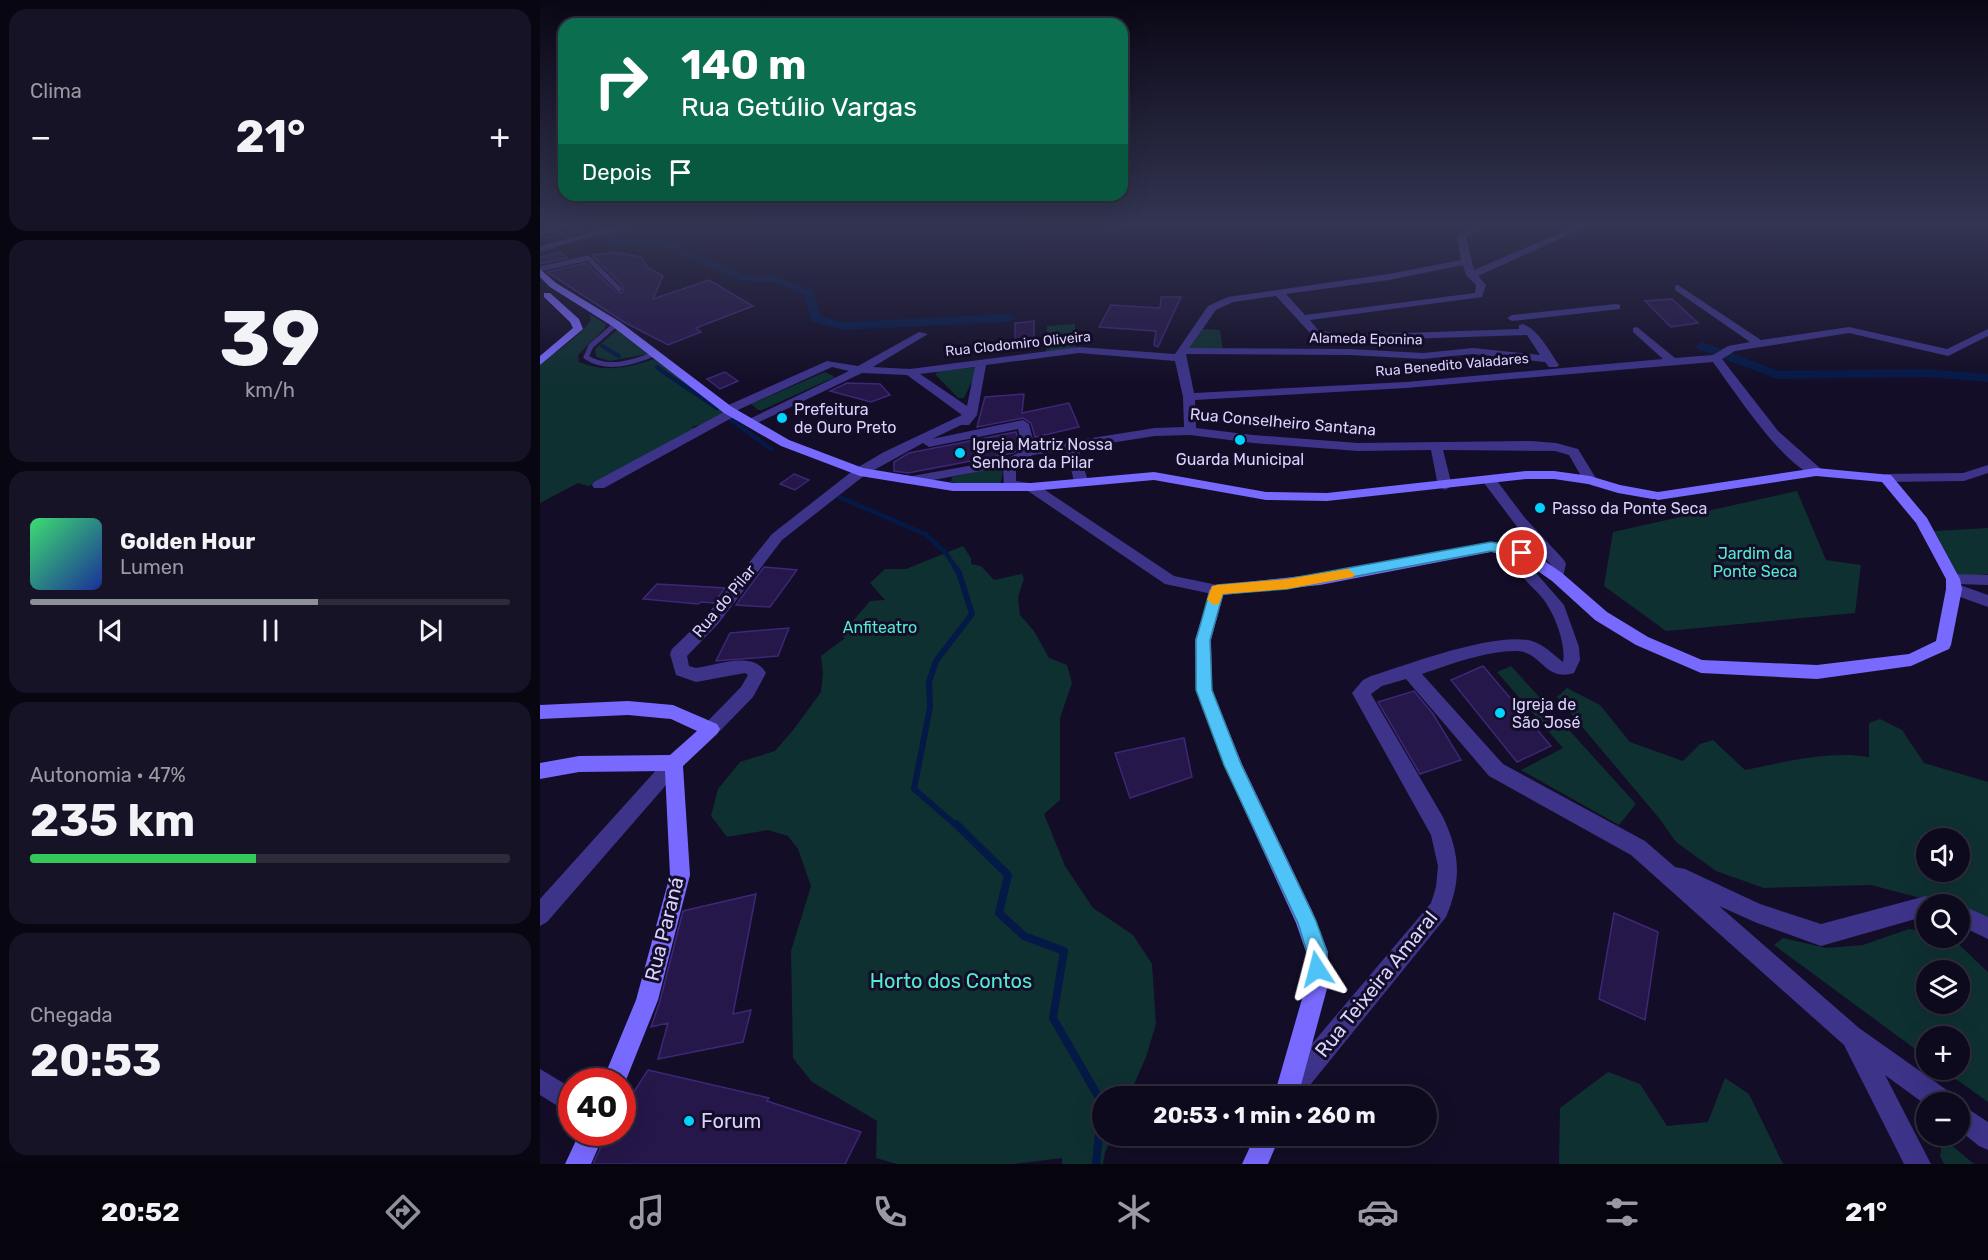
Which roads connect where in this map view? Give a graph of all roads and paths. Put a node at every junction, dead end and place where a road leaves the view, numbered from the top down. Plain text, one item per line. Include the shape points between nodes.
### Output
1 (542, 276) edge
2 (606, 276) edge
3 (1392, 276) edge
4 (1472, 276) edge
5 (1678, 288) dead end
6 (619, 289) dead end
7 (1278, 292) junction
8 (547, 293) edge
9 (1616, 307) dead end
10 (1302, 318) junction
11 (616, 324) junction
12 (1637, 330) dead end
13 (1530, 332) junction
14 (1988, 332) edge
15 (923, 334) dead end
16 (1758, 343) junction
17 (654, 354) junction
18 (1181, 354) junction
19 (1717, 358) junction
20 (1550, 359) junction
21 (540, 362) edge
22 (981, 362) junction
23 (1673, 362) junction
24 (860, 370) junction
25 (910, 372) junction
26 (1557, 372) junction
27 (1189, 397) junction
28 (730, 411) junction
29 (971, 415) junction
30 (749, 422) junction
31 (1190, 431) junction
32 (952, 437) junction
33 (1071, 444) junction
34 (1436, 446) junction
35 (1030, 452) junction
36 (888, 455) junction
37 (1010, 462) junction
38 (1988, 469) edge
39 (860, 472) junction
40 (1816, 472) junction
41 (1886, 478) junction
42 (901, 479) junction
43 (1489, 480) junction
44 (1590, 480) junction
45 (1081, 481) junction
46 (599, 485) dead end
47 (1445, 486) junction
48 (1031, 487) junction
49 (1522, 553) junction
50 (1557, 577) junction
51 (1988, 580) edge
52 (1953, 584) junction
53 (1217, 590) junction
54 (1986, 598) edge
55 (1410, 672) junction
56 (540, 712) edge
57 (711, 729) junction
58 (674, 763) junction
59 (540, 771) edge
60 (1661, 868) junction
61 (1916, 909) edge
62 (540, 915) edge
63 (1970, 919) edge
64 (1988, 928) edge
65 (1851, 1035) junction
66 (620, 1068) edge
67 (540, 1081) edge
68 (1289, 1086) edge
69 (1294, 1086) edge
70 (1928, 1092) edge
71 (558, 1093) edge
72 (1970, 1123) edge
73 (1988, 1137) edge
74 (586, 1146) edge
75 (1263, 1146) edge
76 (578, 1164) edge
77 (1255, 1164) edge
78 (1918, 1164) edge

1 - 8 street
2 - 6 lane
3 - 7 street
4 - 10 street via 1481,285 1479,295
5 - 16 street
7 - 10 street
7 - 18 street via 1231,299 1212,308
8 - 11 street
8 - 21 street via 578,329
9 - 13 street via 1512,318
10 - 13 street via 1316,332 1345,338
11 - 17 street
11 - 17 lane via 591,346 586,357 591,362 625,364
12 - 23 street
13 - 20 street
14 - 16 street via 1948,353 1849,330
15 - 24 street
16 - 19 street via 1732,348
17 - 28 street
18 - 20 street, Alameda Eponina via 1350,352 1423,356 1473,351
18 - 22 street, Rua Clodomiro Oliveira via 1079,350
18 - 27 street
19 - 23 street, Rua Benedito Valadares
19 - 40 street via 1778,438
20 - 26 street
22 - 25 street, Rua Clodomiro Oliveira
22 - 29 street
23 - 26 street, Rua Benedito Valadares
24 - 25 street, Rua Clodomiro Oliveira
24 - 28 street, Rua Clodomiro Oliveira via 831,363
24 - 30 street
25 - 29 street
26 - 27 street, Rua Benedito Valadares
27 - 31 street
28 - 30 street
28 - 46 street, Rua Clodomiro Oliveira
29 - 32 street
29 - 36 street
30 - 39 street via 785,443
31 - 33 street, Rua Conselheiro Santana
31 - 34 street, Rua Conselheiro Santana via 1358,447
32 - 35 street via 1023,424
32 - 36 street
33 - 35 street, Rua Conselheiro Santana
33 - 45 street
34 - 44 street, Rua Conselheiro Santana via 1556,447 1574,452
34 - 47 street
35 - 37 street, Rua Conselheiro Santana
36 - 39 street
37 - 42 street
37 - 48 street via 1009,484
38 - 41 street via 1964,477
39 - 42 street
39 - 57 street, Rua do Pilar via 777,537 712,620 678,654 682,670 696,675 747,666 758,673 747,692
40 - 41 street
40 - 44 street via 1658,496
41 - 52 street via 1922,521
42 - 48 street via 953,487
43 - 44 street via 1554,475
43 - 47 street
43 - 50 street via 1559,564
45 - 47 street via 1154,476 1266,496 1327,498
45 - 48 street
48 - 53 street via 1170,580
49 - 50 street
49 - 53 street via 1491,547 1287,584
49 - 55 street via 1523,567 1556,605 1571,647 1568,668 1560,669 1529,646 1512,646 1458,654
50 - 52 street via 1601,616 1642,641 1701,666 1817,672 1911,660 1942,645
51 - 52 street
52 - 54 street
53 - 68 street via 1203,640 1204,690 1233,765 1317,952 1317,985
55 - 60 street via 1496,770 1638,848
55 - 69 street, Rua Teixeira Amaral via 1377,681 1361,693 1436,823 1449,882 1439,910
56 - 57 street via 628,708 673,712
57 - 58 street
58 - 59 street via 579,764
58 - 62 street
58 - 66 street, Rua Paraná via 680,875 647,1000
60 - 61 street via 1757,913 1821,935
60 - 65 street
63 - 64 street
65 - 70 street
65 - 78 street
67 - 71 street
72 - 73 street
74 - 76 street
75 - 77 street

